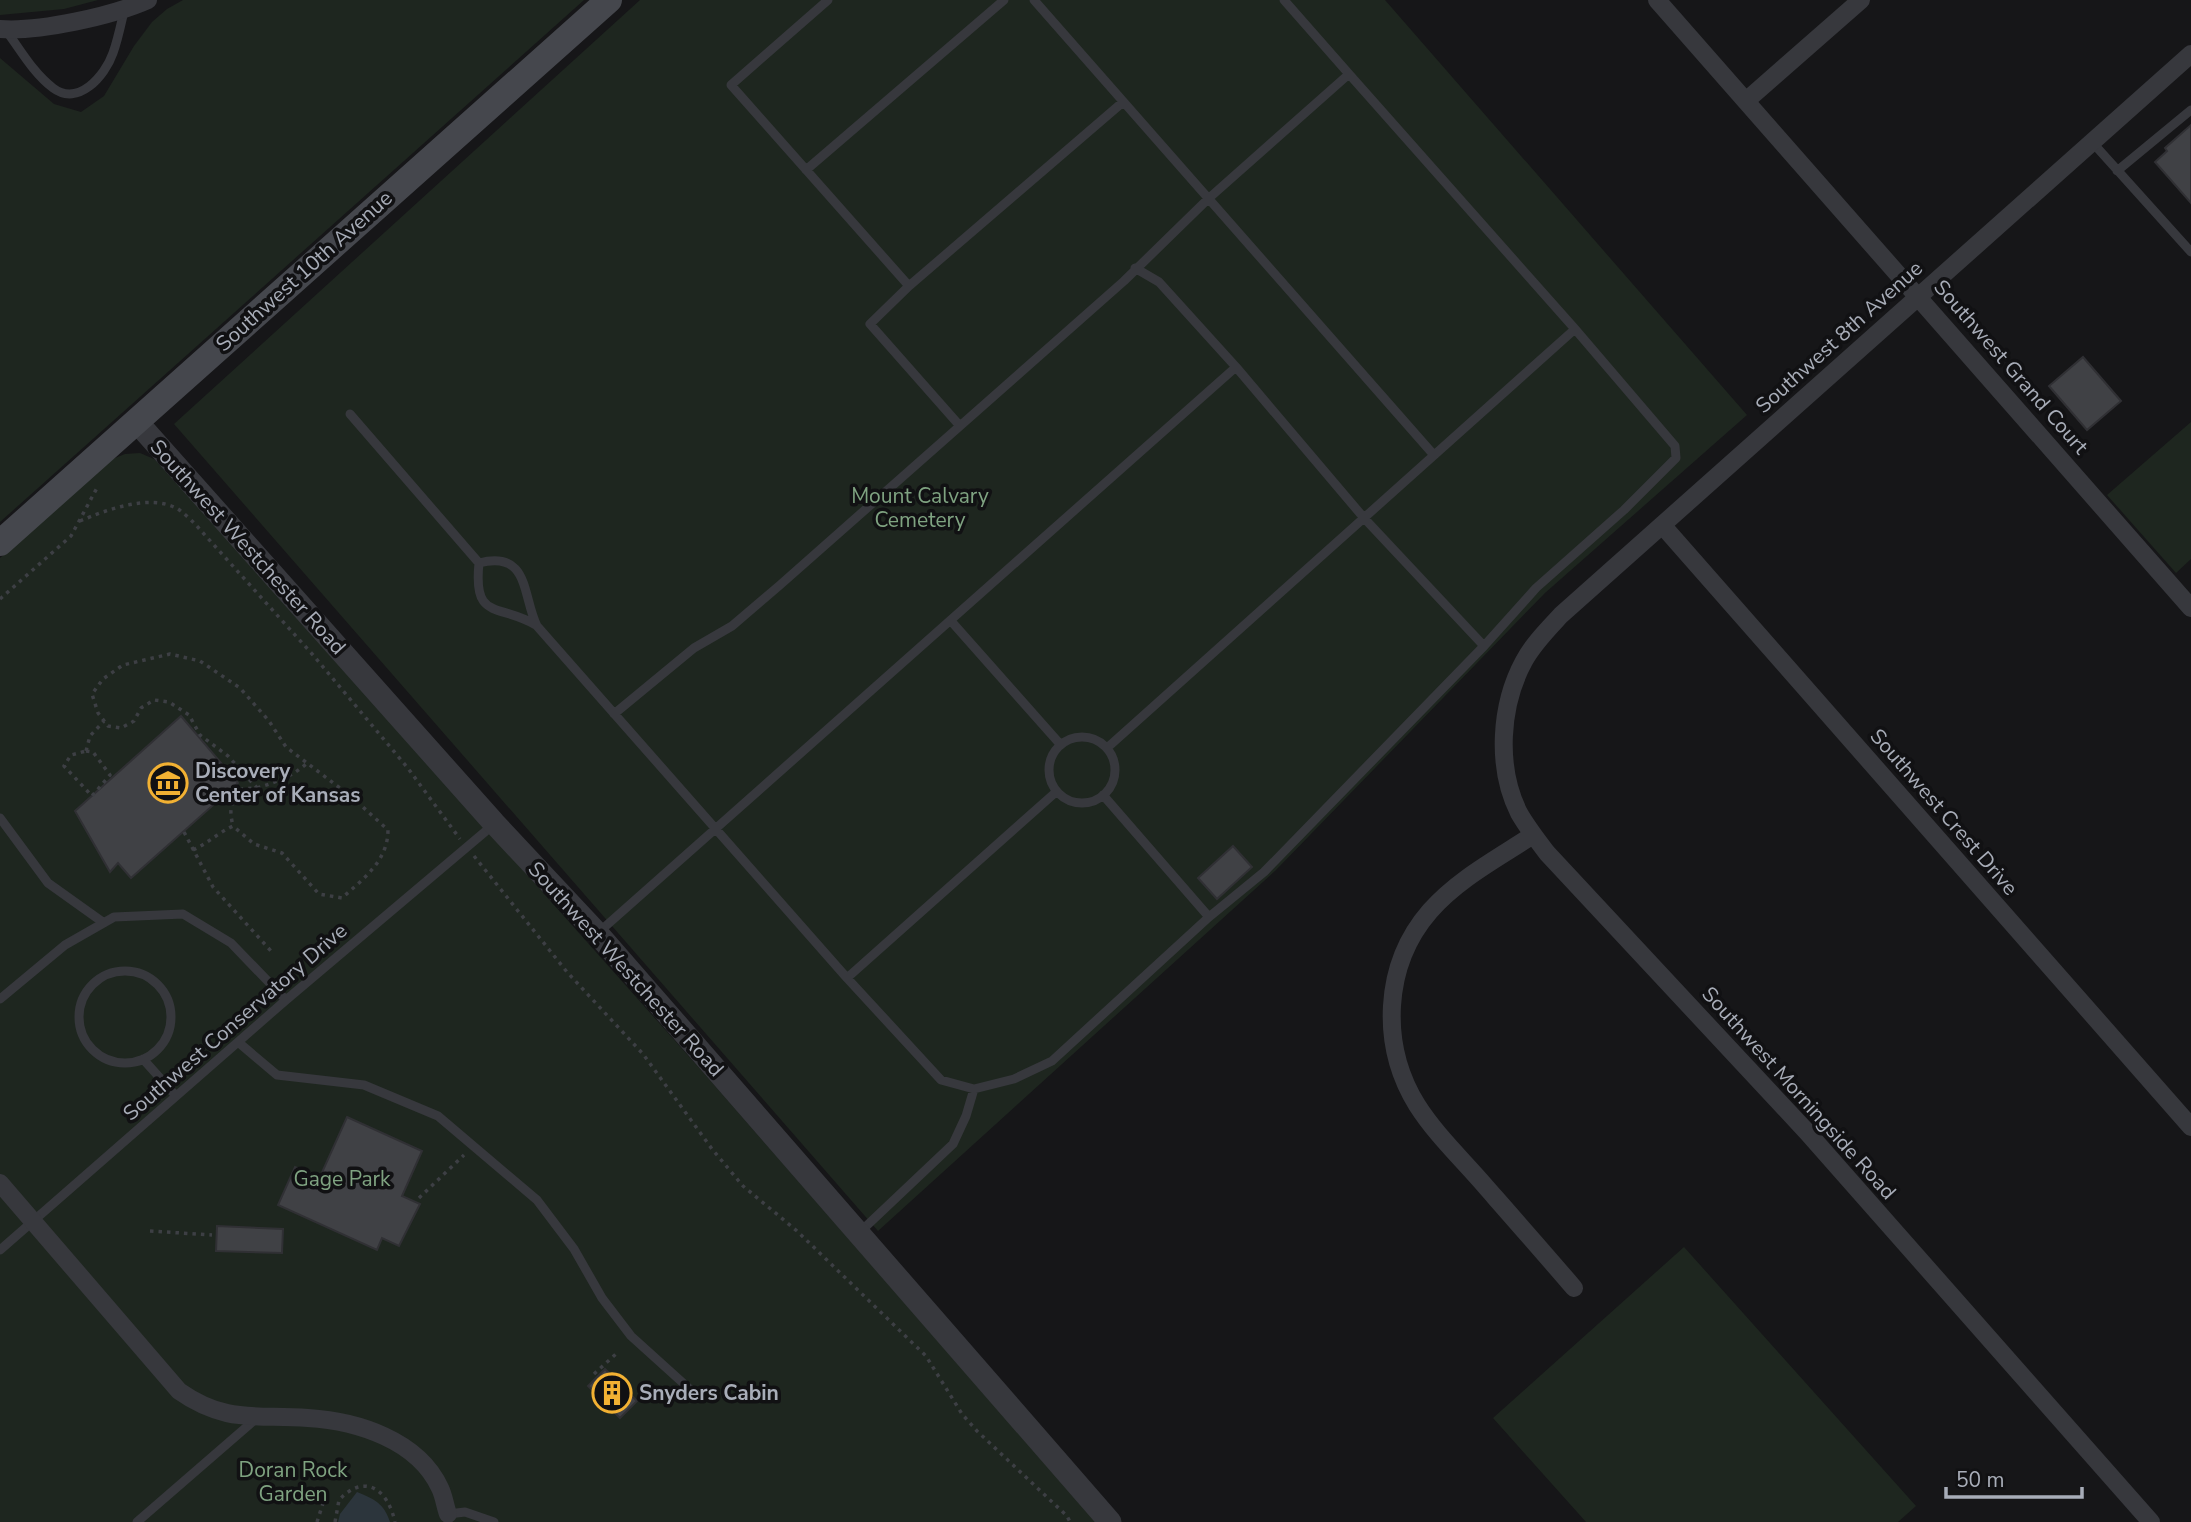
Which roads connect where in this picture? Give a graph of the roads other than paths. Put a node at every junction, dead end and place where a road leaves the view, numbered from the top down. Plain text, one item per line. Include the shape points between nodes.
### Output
1 (148, 0) edge
2 (609, 0) edge
3 (828, 0) edge
4 (1004, 0) edge
5 (1034, 0) edge
6 (1284, 0) edge
7 (1657, 0) edge
8 (1861, 0) edge
9 (124, 10) junction
10 (3, 29) edge
11 (2191, 54) edge
12 (1349, 74) junction
13 (1747, 100) junction
14 (1124, 102) junction
15 (2191, 110) edge
16 (2092, 142) junction
17 (806, 170) junction
18 (2117, 170) junction
19 (1208, 199) junction
20 (2191, 253) edge
21 (1135, 268) junction
22 (909, 286) junction
23 (1918, 296) junction
24 (1575, 329) junction
25 (1236, 367) junction
26 (350, 414) dead end
27 (136, 422) junction
28 (960, 426) junction
29 (1433, 454) junction
30 (1364, 519) junction
31 (1662, 526) junction
32 (0, 543) edge
33 (479, 563) junction
34 (2191, 608) edge
35 (951, 621) junction
36 (537, 626) junction
37 (1484, 646) junction
38 (1524, 661) joint
39 (614, 714) junction
40 (1060, 744) junction
41 (1107, 748) junction
42 (1056, 792) junction
43 (1103, 795) junction
44 (0, 818) edge
45 (494, 823) junction
46 (716, 830) junction
47 (1533, 835) junction
48 (1209, 917) junction
49 (104, 923) junction
50 (597, 933) junction
51 (847, 978) junction
52 (0, 999) edge
53 (286, 1000) junction
54 (238, 1042) junction
55 (143, 1059) junction
56 (974, 1089) junction
57 (176, 1096) junction
58 (2191, 1127) edge
59 (0, 1183) edge
60 (33, 1221) junction
61 (859, 1233) junction
62 (0, 1250) edge
63 (1574, 1288) dead end
64 (692, 1392) dead end
65 (259, 1417) junction
66 (449, 1518) edge
67 (137, 1522) edge
68 (494, 1522) edge
69 (1110, 1522) edge
70 (2151, 1522) edge

1 - 9 street
2 - 27 main road, Southwest 10th Avenue
3 - 17 lane via 731,85
4 - 17 lane
5 - 14 lane
6 - 12 lane
7 - 13 street, Southwest Grand Court
8 - 13 street
9 - 10 street
9 - 10 lane via 112,55 100,76 80,92 66,95 41,78
11 - 16 street, Southwest 8th Avenue
12 - 19 lane
12 - 24 lane
13 - 23 street, Southwest Grand Court
14 - 19 lane
14 - 22 lane
15 - 18 lane
16 - 18 lane
16 - 23 street, Southwest 8th Avenue
17 - 22 lane
18 - 20 lane
19 - 21 lane
19 - 29 lane
21 - 25 lane via 1159,282
21 - 28 lane
22 - 28 lane via 870,324
23 - 31 street, Southwest 8th Avenue
23 - 34 street, Southwest Grand Court
24 - 29 lane
24 - 37 lane via 1675,446 1676,458 1536,588
25 - 30 lane
25 - 35 lane
26 - 33 lane
27 - 32 main road, Southwest 10th Avenue
27 - 45 street, Southwest Westchester Road
28 - 39 lane via 732,626 694,648
29 - 30 lane
30 - 37 lane
30 - 41 lane
31 - 38 street, Southwest 8th Avenue via 1561,615
31 - 58 street, Southwest Crest Drive
33 - 36 lane via 476,584 481,599 495,611
33 - 36 lane via 506,563 520,574
35 - 40 lane
35 - 46 lane
36 - 39 lane
37 - 48 lane via 1264,872
38 - 47 street, Southwest Morningside Road via 1510,693 1504,747 1510,786
39 - 46 lane
40 - 41 lane via 1084,736
40 - 42 lane via 1048,767
41 - 43 lane via 1115,772
42 - 43 lane via 1079,803
42 - 51 lane
43 - 48 lane
44 - 49 lane via 48,883
45 - 50 street, Southwest Westchester Road
45 - 53 lane, Southwest Conservatory Drive
46 - 50 lane
46 - 51 lane
47 - 63 street via 1445,895 1413,934 1393,988 1393,1041 1406,1084 1429,1122
47 - 70 street, Southwest Morningside Road via 1807,1132
48 - 56 lane via 1052,1061 1014,1079
49 - 52 lane via 65,945
49 - 53 lane via 114,917 183,914 231,943
50 - 61 street, Southwest Westchester Road
51 - 56 lane via 941,1080
53 - 54 lane, Southwest Conservatory Drive
54 - 57 lane, Southwest Conservatory Drive
54 - 64 lane via 277,1075 364,1086 438,1116 537,1200 631,1336
55 - 55 lane via 115,1062 90,1047 83,1035 80,1007 94,983 108,974 140,973 164,992 171,1023 156,1051
55 - 57 lane
56 - 61 lane via 953,1144
57 - 60 lane, Southwest Conservatory Drive
59 - 60 street
60 - 62 lane, Southwest Conservatory Drive
60 - 65 street via 179,1391 233,1416
61 - 69 street, Southwest Westchester Road
65 - 66 street via 334,1421 408,1449 440,1488
65 - 67 lane
66 - 68 lane via 465,1512

